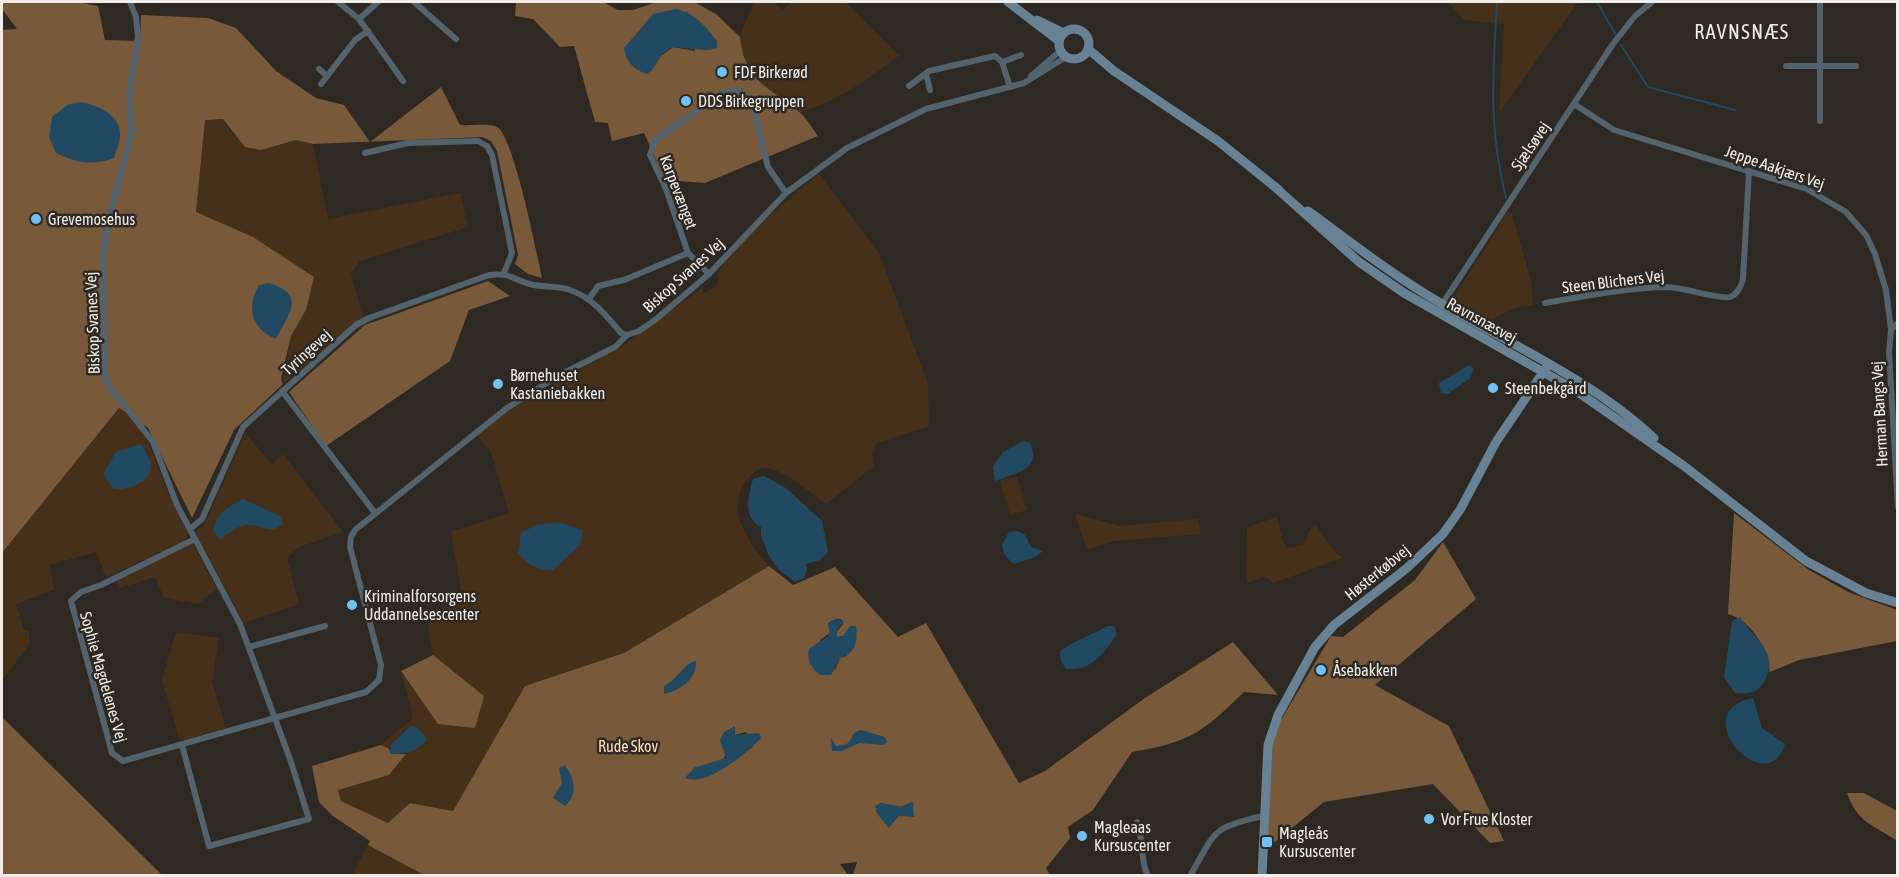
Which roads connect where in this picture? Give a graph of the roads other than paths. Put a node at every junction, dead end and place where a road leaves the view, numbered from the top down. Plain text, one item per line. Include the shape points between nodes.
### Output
1 (130, 2) edge
2 (338, 2) edge
3 (378, 2) edge
4 (414, 2) edge
5 (1008, 2) edge
6 (1652, 2) edge
7 (1820, 2) edge
8 (359, 20) junction
9 (368, 31) junction
10 (456, 39) dead end
11 (1062, 46) junction
12 (1085, 53) junction
13 (1021, 55) dead end
14 (1002, 62) junction
15 (1786, 66) dead end
16 (1820, 66) junction
17 (1856, 66) dead end
18 (319, 69) dead end
19 (926, 74) junction
20 (327, 76) junction
21 (403, 81) dead end
22 (321, 84) dead end
23 (909, 86) dead end
24 (1010, 87) junction
25 (930, 90) dead end
26 (1574, 104) junction
27 (1820, 121) dead end
28 (364, 153) dead end
29 (1749, 171) junction
30 (786, 193) junction
31 (688, 253) junction
32 (504, 273) junction
33 (709, 274) junction
34 (589, 299) junction
35 (1545, 303) dead end
36 (1440, 308) junction
37 (1898, 323) edge
38 (1891, 330) junction
39 (627, 335) junction
40 (1546, 368) junction
41 (282, 392) junction
42 (1897, 496) edge
43 (1898, 507) edge
44 (375, 513) junction
45 (190, 530) junction
46 (195, 539) junction
47 (1897, 601) edge
48 (325, 626) dead end
49 (249, 647) junction
50 (273, 719) junction
51 (182, 744) junction
52 (1263, 816) junction
53 (1137, 822) dead end
54 (1148, 876) edge
55 (1190, 876) edge
56 (1262, 876) edge

1 - 45 street, Biskop Svanes Vej via 138,37 129,96 132,131 107,226 103,361 109,386 153,442
2 - 8 street
3 - 8 street
4 - 10 street
5 - 11 main road via 1033,18
6 - 26 street, Sjælsøvej via 1613,44
7 - 16 street
8 - 9 street
9 - 20 street via 355,40
9 - 21 street
11 - 12 main road via 1075,59
11 - 12 main road via 1072,30 1080,31 1086,37
11 - 24 street, Biskop Svanes Vej via 1020,83
12 - 36 main road, Ravnsnæsvej via 1205,132
13 - 14 street
14 - 19 street via 995,56
14 - 24 street
15 - 16 street
16 - 17 street
16 - 27 street
18 - 20 street
19 - 23 street
19 - 25 street
20 - 22 street
24 - 30 street, Biskop Svanes Vej via 898,120 847,148
26 - 29 street, Jeppe Aakjærs Vej via 1614,130
26 - 36 street, Sjælsøvej
28 - 32 street via 408,144 478,141 487,146 512,253
29 - 35 street, Steen Blichers Vej via 1743,279 1735,294 1721,298 1667,287
29 - 38 street, Jeppe Aakjærs Vej via 1827,198 1857,223 1882,273
30 - 31 street, Karpevænget via 768,167 752,102 740,91 722,93 651,147 650,155
30 - 33 street, Biskop Svanes Vej
31 - 33 street, Karpevænget
31 - 34 street, Karpevænget via 624,280 598,286
32 - 34 street via 534,285 566,288
32 - 41 street, Tyringevej via 369,318
33 - 39 street, Biskop Svanes Vej via 655,320
34 - 39 street
36 - 40 main road, Ravnsnæsvej
37 - 38 street
38 - 42 street, Herman Bangs Vej
39 - 44 street, Biskop Svanes Vej via 615,347 507,408
40 - 47 main road, Ravnsnæsvej via 1616,406 1684,466 1806,561 1856,588
40 - 52 main road, Høsterkøbvej via 1496,442 1443,534 1407,568 1334,625 1315,647 1270,734
41 - 44 street
41 - 45 street, Tyringevej via 243,427 202,519
42 - 43 street, Herman Bangs Vej
44 - 50 street, Biskop Svanes Vej via 355,530 349,543 381,665 379,680 366,692
45 - 46 street, Biskop Svanes Vej
46 - 49 street, Biskop Svanes Vej
46 - 51 street, Sophie Magdelenes Vej via 81,592 70,606 112,753 123,761
48 - 49 street
49 - 50 street, Biskop Svanes Vej
50 - 51 street, Sophie Magdelenes Vej
50 - 51 street via 309,819 209,846
52 - 55 street via 1229,823 1216,832
52 - 56 main road, Høsterkøbvej
53 - 54 street via 1144,843 1143,868

